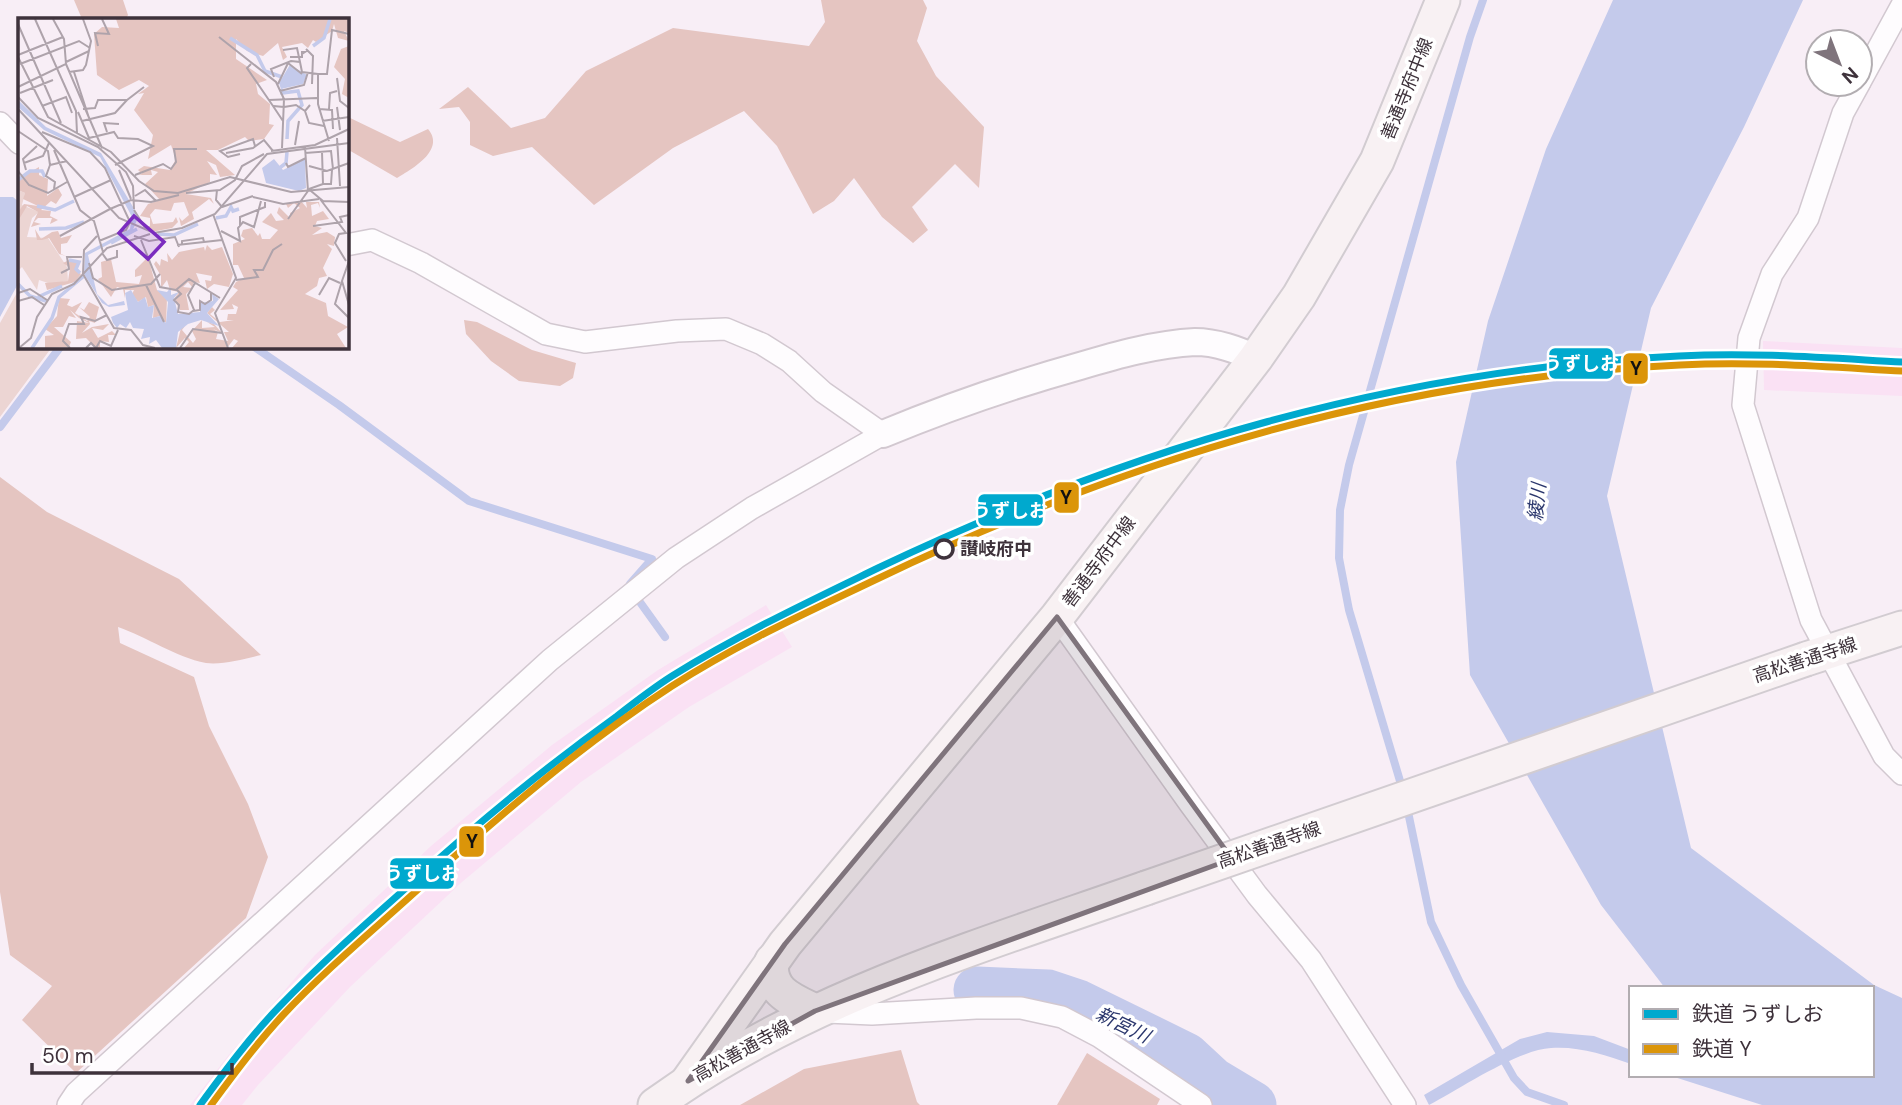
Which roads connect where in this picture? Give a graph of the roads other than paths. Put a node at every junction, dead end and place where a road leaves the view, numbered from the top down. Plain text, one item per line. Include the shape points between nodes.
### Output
1 (1443, 0) edge
2 (1902, 5) edge
3 (1874, 56) edge
4 (1851, 98) edge
5 (0, 123) edge
6 (18, 142) edge
7 (348, 245) edge
8 (1256, 358) junction
9 (883, 434) junction
10 (1057, 617) junction
11 (1902, 628) edge
12 (1818, 656) junction
13 (1902, 774) edge
14 (772, 961) junction
15 (815, 1011) junction
16 (688, 1081) junction
17 (77, 1101) edge
18 (655, 1105) edge
19 (1201, 1105) edge
20 (1405, 1105) edge

1 - 8 main road, 善通寺府中線 via 1377,161 1299,296
2 - 3 street
4 - 12 street via 1808,218 1772,274 1749,338 1743,405 1811,620
5 - 6 street
7 - 9 street via 372,240 546,334 585,342 726,329 789,361
8 - 9 street via 1229,347 1196,342 1134,351 1010,385
8 - 10 main road, 善通寺府中線
9 - 17 street via 676,558 550,660 417,779
10 - 14 main road, 善通寺府中線
10 - 20 street via 1257,895 1311,960
11 - 12 main road, 高松善通寺線
12 - 13 street via 1884,756
12 - 15 main road, 高松善通寺線, bridge via 961,953
14 - 15 main road via 770,974 776,986
14 - 16 main road, 善通寺府中線
15 - 16 main road, 高松善通寺線
15 - 19 street via 872,1014 1021,1008 1062,1017
16 - 18 main road, 高松善通寺線

